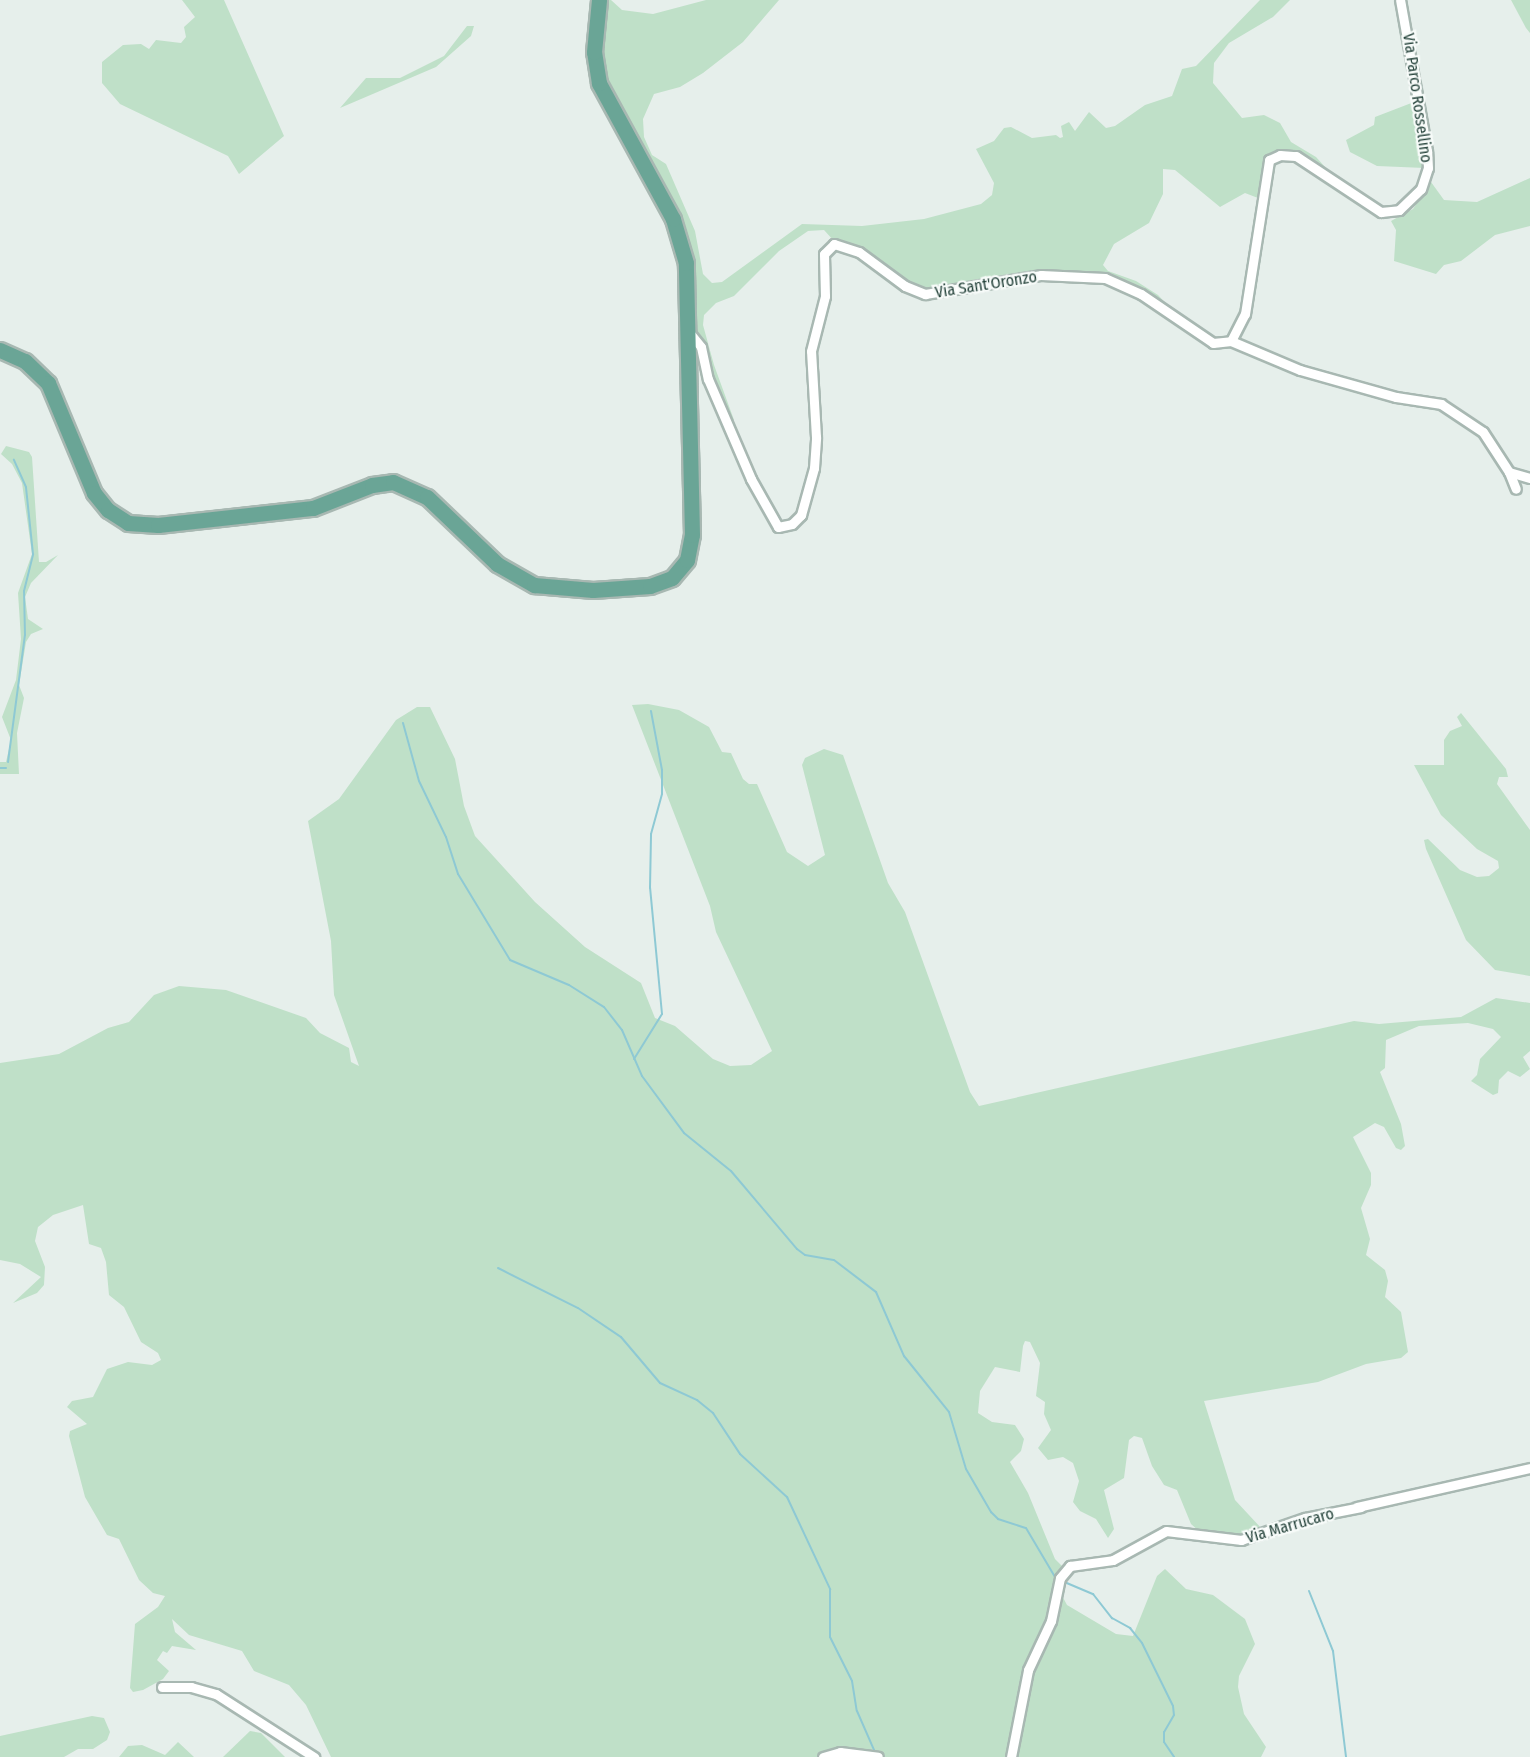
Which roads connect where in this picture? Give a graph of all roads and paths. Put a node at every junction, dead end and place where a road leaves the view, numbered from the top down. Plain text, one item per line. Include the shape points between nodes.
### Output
1 (598, 0) edge
2 (1400, 0) edge
3 (689, 332) junction
4 (1231, 341) junction
5 (0, 350) edge
6 (1509, 472) junction
7 (1530, 478) edge
8 (1516, 489) dead end
9 (1530, 1468) edge
10 (1351, 1505) dead end
11 (1361, 1507) junction
12 (162, 1687) dead end
13 (314, 1757) edge
14 (823, 1757) edge
15 (878, 1757) edge
16 (1011, 1757) edge

1 - 3 main road via 594,52 598,83 677,228 686,263
2 - 4 street, Via Parco Rossellino via 1427,152 1428,168 1421,189 1399,210 1381,212 1301,159 1272,157 1264,170 1245,314
3 - 4 street, Via Sant'Oronzo via 701,347 708,379 751,479 773,523 783,527 801,515 814,468 811,351 825,296 824,254 831,244 859,252 905,286 925,294 1041,275 1105,278 1141,294 1209,341
3 - 5 main road via 689,555 681,570 661,583 593,590 551,588 515,577 427,497 393,482 372,485 304,510 158,525 128,523 108,510 94,493 48,383 25,361
4 - 6 street, Via Sant'Oronzo via 1300,370 1396,397 1441,404 1483,432
6 - 7 street
6 - 8 street, Via Sant'Oronzo
9 - 11 street, Via Marrucaro via 1456,1481
10 - 11 street, Via Marrucaro
11 - 16 street, Via Marrucaro via 1305,1518 1241,1540 1166,1531 1113,1560 1070,1566 1060,1578 1051,1621 1028,1670
12 - 13 street via 191,1687 216,1694
14 - 15 street via 840,1752

